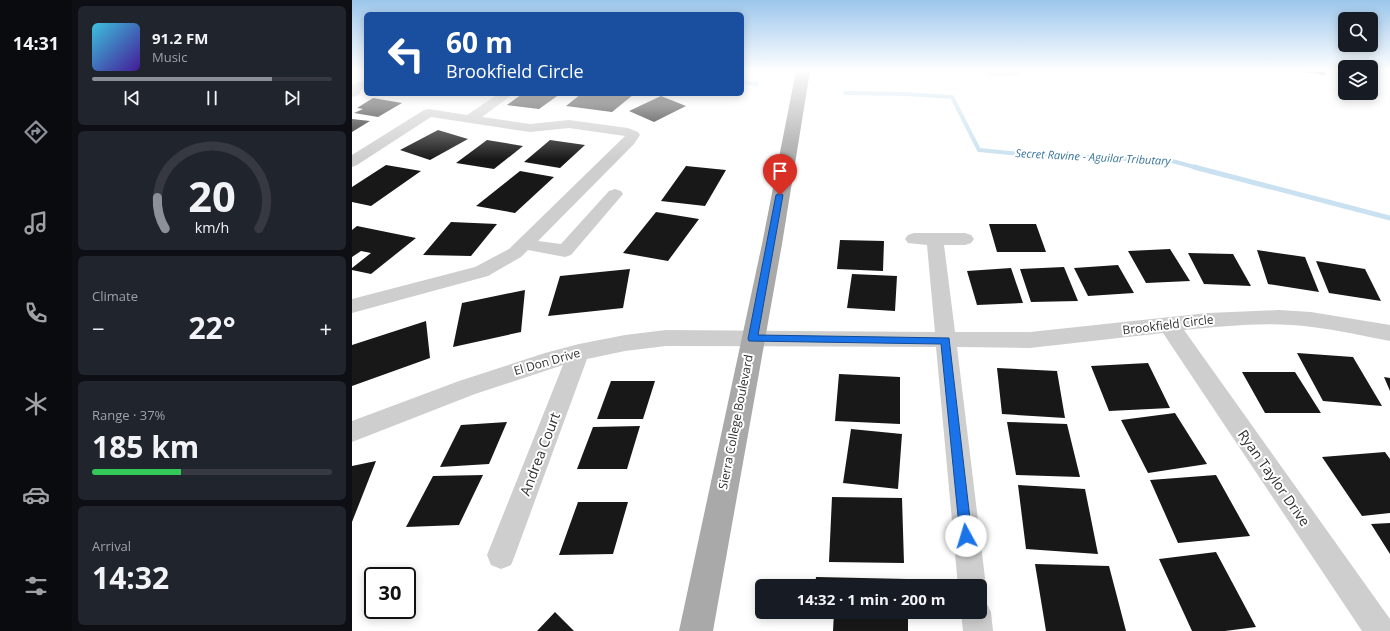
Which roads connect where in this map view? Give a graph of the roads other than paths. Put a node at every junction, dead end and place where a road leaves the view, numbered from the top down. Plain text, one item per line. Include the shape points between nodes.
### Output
1 (497, 100) edge
2 (798, 100) edge
3 (470, 119) junction
4 (352, 162) edge
5 (580, 190) junction
6 (914, 239) dead end
7 (934, 239) junction
8 (965, 240) dead end
9 (524, 244) junction
10 (352, 306) edge
11 (1169, 325) junction
12 (1390, 333) edge
13 (753, 339) junction
14 (946, 340) junction
15 (579, 352) junction
16 (352, 432) edge
17 (501, 555) dead end
18 (971, 579) edge
19 (977, 619) edge
20 (696, 631) edge
21 (978, 631) edge
22 (1380, 631) edge

1 - 3 street
2 - 13 main road, Sierra College Boulevard
3 - 4 street via 429,113
3 - 5 street via 530,128 569,124 628,132 633,135
5 - 9 street
5 - 9 street via 615,194 565,250
6 - 7 street
7 - 8 street
7 - 14 street
9 - 10 street via 515,253 481,272
11 - 12 street, Brookfield Circle via 1235,318 1279,317 1311,319
11 - 14 street, Brookfield Circle via 1030,340
11 - 22 street, Ryan Taylor Drive
13 - 14 street, Brookfield Circle
13 - 15 street, El Don Drive via 666,338
13 - 20 main road, Sierra College Boulevard
14 - 18 street
15 - 16 street, El Don Drive via 490,379
15 - 17 street, Andrea Court
19 - 21 street

